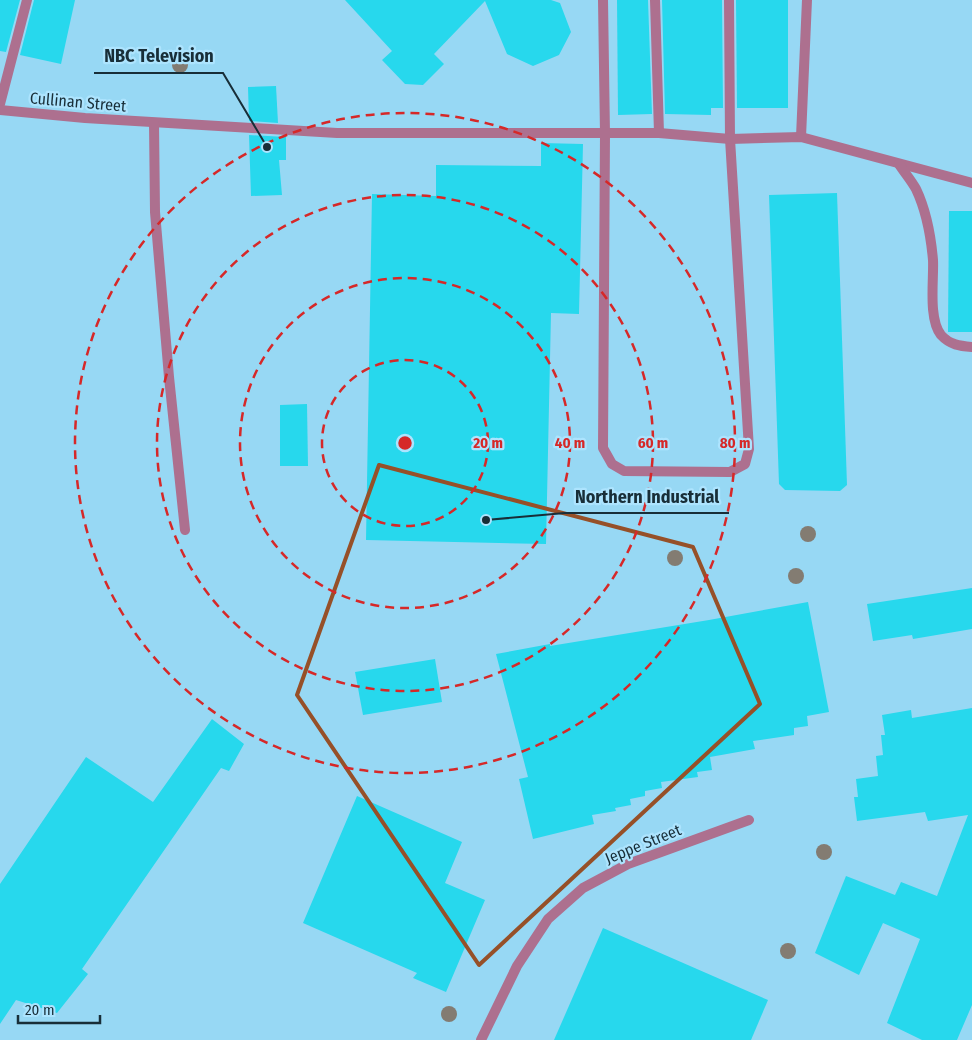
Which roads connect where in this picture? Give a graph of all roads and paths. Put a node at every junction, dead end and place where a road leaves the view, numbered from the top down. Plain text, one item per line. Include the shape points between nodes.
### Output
1 (27, 0) edge
2 (603, 0) edge
3 (655, 0) edge
4 (729, 0) edge
5 (807, 0) edge
6 (0, 104) edge
7 (0, 110) edge
8 (154, 123) junction
9 (659, 133) junction
10 (605, 134) junction
11 (801, 137) junction
12 (730, 139) junction
13 (899, 164) junction
14 (972, 184) edge
15 (972, 347) edge
16 (186, 530) dead end
17 (749, 820) dead end
18 (481, 1040) edge

1 - 6 lane
2 - 10 lane
3 - 9 lane
4 - 12 lane
5 - 11 lane
7 - 8 lane, Cullinan Street
8 - 10 lane, Cullinan Street via 337,133
8 - 16 lane via 155,212 168,377
9 - 10 lane, Cullinan Street
9 - 12 lane, Cullinan Street
10 - 12 lane via 604,448 612,464 624,471 730,472 745,464 749,449
11 - 12 lane, Cullinan Street
11 - 13 lane, Cullinan Street
13 - 14 lane, Cullinan Street
13 - 15 lane via 916,189 929,232 933,260 933,311 941,334 957,346
17 - 18 lane, Jeppe Street via 628,864 583,888 548,919 517,966

